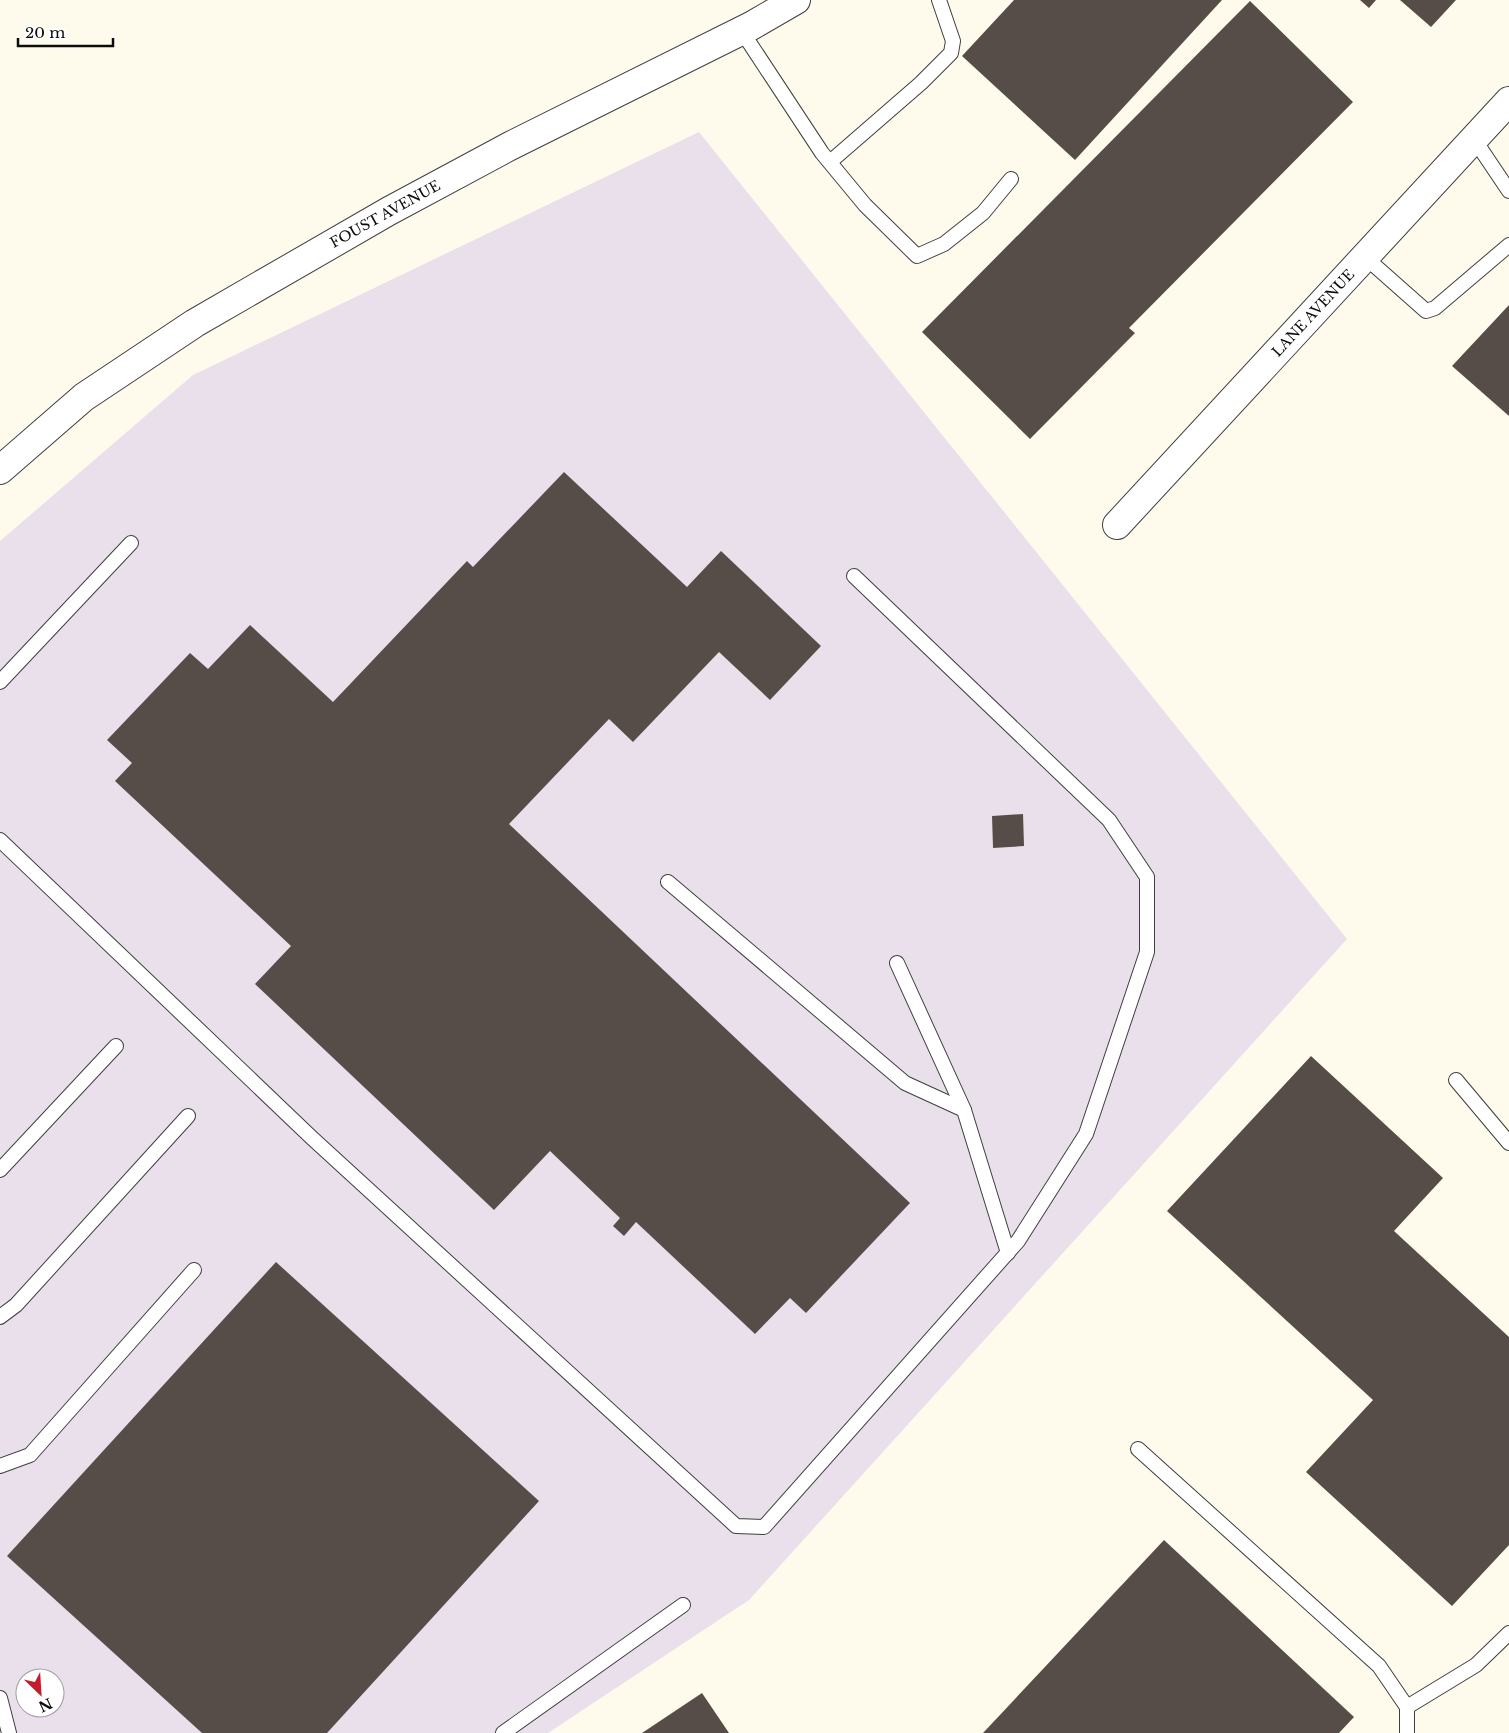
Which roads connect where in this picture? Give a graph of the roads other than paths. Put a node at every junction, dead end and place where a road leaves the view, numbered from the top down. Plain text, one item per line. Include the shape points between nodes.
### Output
1 (796, 0) edge
2 (939, 0) edge
3 (741, 30) junction
4 (1509, 101) edge
5 (1474, 139) junction
6 (830, 162) junction
7 (1011, 178) dead end
8 (1509, 191) edge
9 (1509, 245) edge
10 (1366, 256) junction
11 (0, 470) edge
12 (1117, 525) dead end
13 (131, 542) dead end
14 (854, 576) dead end
15 (0, 682) edge
16 (0, 840) edge
17 (668, 882) dead end
18 (897, 963) dead end
19 (116, 1046) dead end
20 (1456, 1080) dead end
21 (964, 1110) junction
22 (188, 1116) dead end
23 (1509, 1143) edge
24 (0, 1170) edge
25 (1008, 1253) junction
26 (194, 1270) dead end
27 (0, 1317) edge
28 (1138, 1449) dead end
29 (0, 1466) edge
30 (683, 1606) dead end
31 (1509, 1633) edge
32 (0, 1698) edge
33 (1407, 1707) junction
34 (9, 1733) edge
35 (503, 1733) edge
36 (1407, 1733) edge

1 - 3 street, FOUST AVENUE
2 - 6 lane via 953,41 951,53
3 - 6 lane
3 - 11 street, FOUST AVENUE via 502,150 195,323 84,397
4 - 5 street, LANE AVENUE
5 - 8 lane
5 - 10 street, LANE AVENUE
6 - 7 lane via 865,205 917,256 944,244 983,213
9 - 10 lane via 1435,308 1426,312
10 - 12 street, LANE AVENUE
13 - 15 lane
14 - 25 lane via 1110,820 1147,877 1146,952 1086,1134
16 - 25 lane via 312,1138 736,1526 764,1527
17 - 21 lane via 905,1083
18 - 21 lane
19 - 24 lane
20 - 23 lane
21 - 25 lane
22 - 27 lane via 16,1305
26 - 29 lane via 30,1455
28 - 33 lane via 1379,1666
30 - 35 lane
31 - 33 lane via 1476,1665
32 - 34 lane
33 - 36 lane

